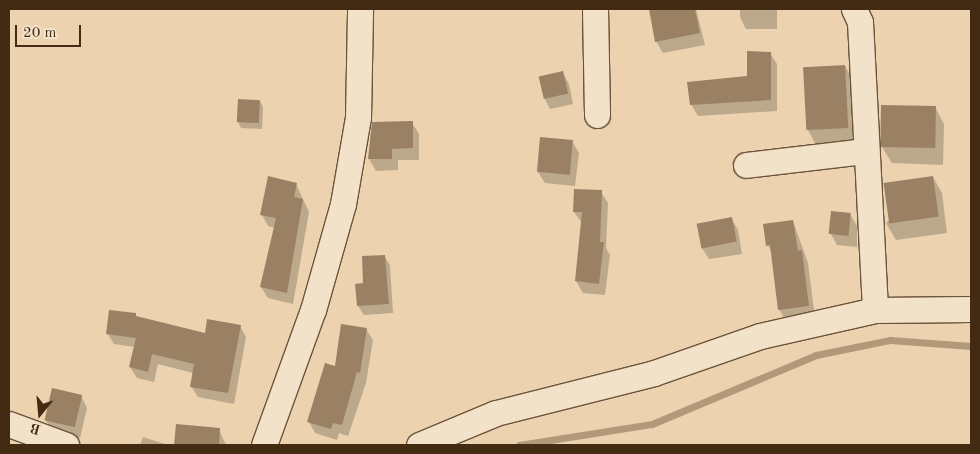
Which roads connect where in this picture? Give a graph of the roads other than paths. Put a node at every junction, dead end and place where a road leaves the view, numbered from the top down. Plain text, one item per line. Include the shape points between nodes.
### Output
1 (360, 9) edge
2 (595, 9) edge
3 (854, 9) edge
4 (597, 115) dead end
5 (866, 151) junction
6 (746, 165) dead end
7 (971, 309) edge
8 (875, 310) junction
9 (9, 424) edge
10 (66, 445) edge
11 (264, 445) edge
12 (419, 445) edge

1 - 11 street via 358,117 343,204 313,310
2 - 4 street
3 - 5 street via 860,22
5 - 6 street
5 - 8 street
7 - 8 street
8 - 12 street via 760,336 654,373 496,413
9 - 10 street

